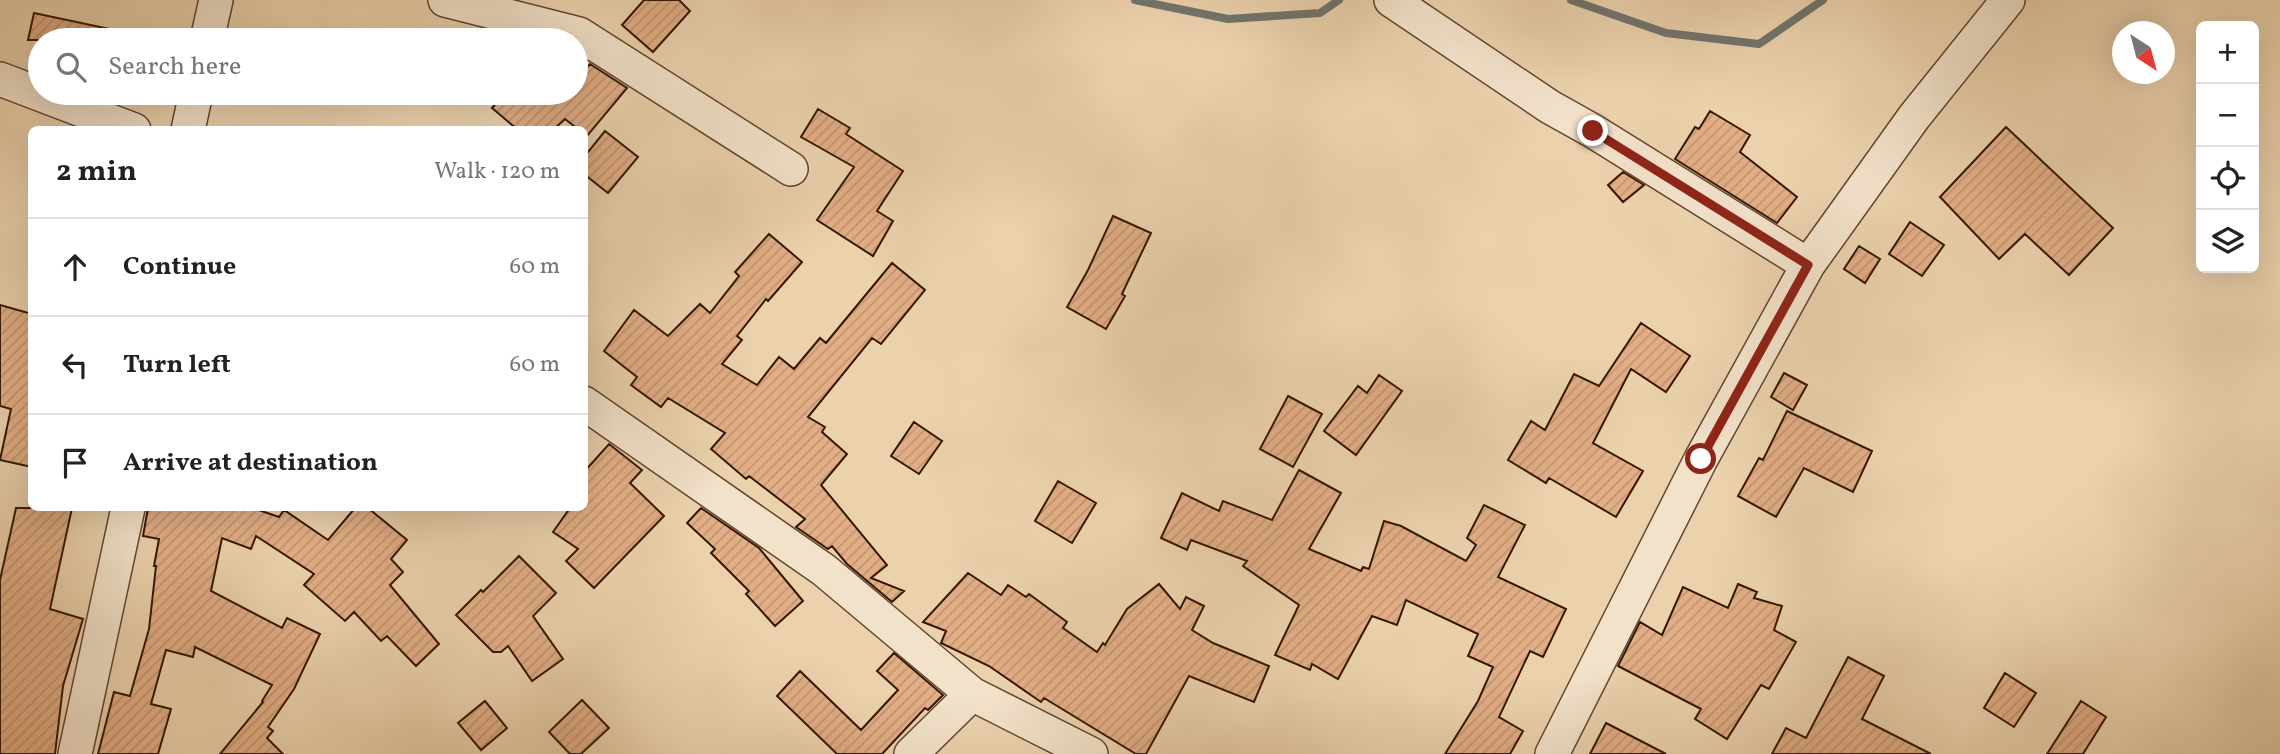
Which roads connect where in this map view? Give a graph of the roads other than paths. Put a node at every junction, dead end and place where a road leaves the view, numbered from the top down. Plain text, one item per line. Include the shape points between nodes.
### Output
1 (216, 0) edge
2 (445, 0) edge
3 (1391, 0) edge
4 (2008, 0) edge
5 (210, 28) edge
6 (555, 28) edge
7 (588, 40) edge
8 (0, 79) edge
9 (28, 90) edge
10 (68, 105) edge
11 (193, 105) edge
12 (123, 126) edge
13 (189, 126) edge
14 (791, 169) dead end
15 (1808, 265) junction
16 (588, 405) edge
17 (127, 511) edge
18 (972, 694) junction
19 (75, 754) edge
20 (911, 754) edge
21 (1091, 754) edge
22 (1552, 754) edge

1 - 5 street
2 - 6 street
3 - 15 street via 1550,107
4 - 15 street via 1914,117
7 - 14 street
8 - 9 street
10 - 12 street
11 - 13 street
15 - 22 street via 1701,459
16 - 18 street via 824,570
17 - 19 street
18 - 20 street
18 - 21 street

